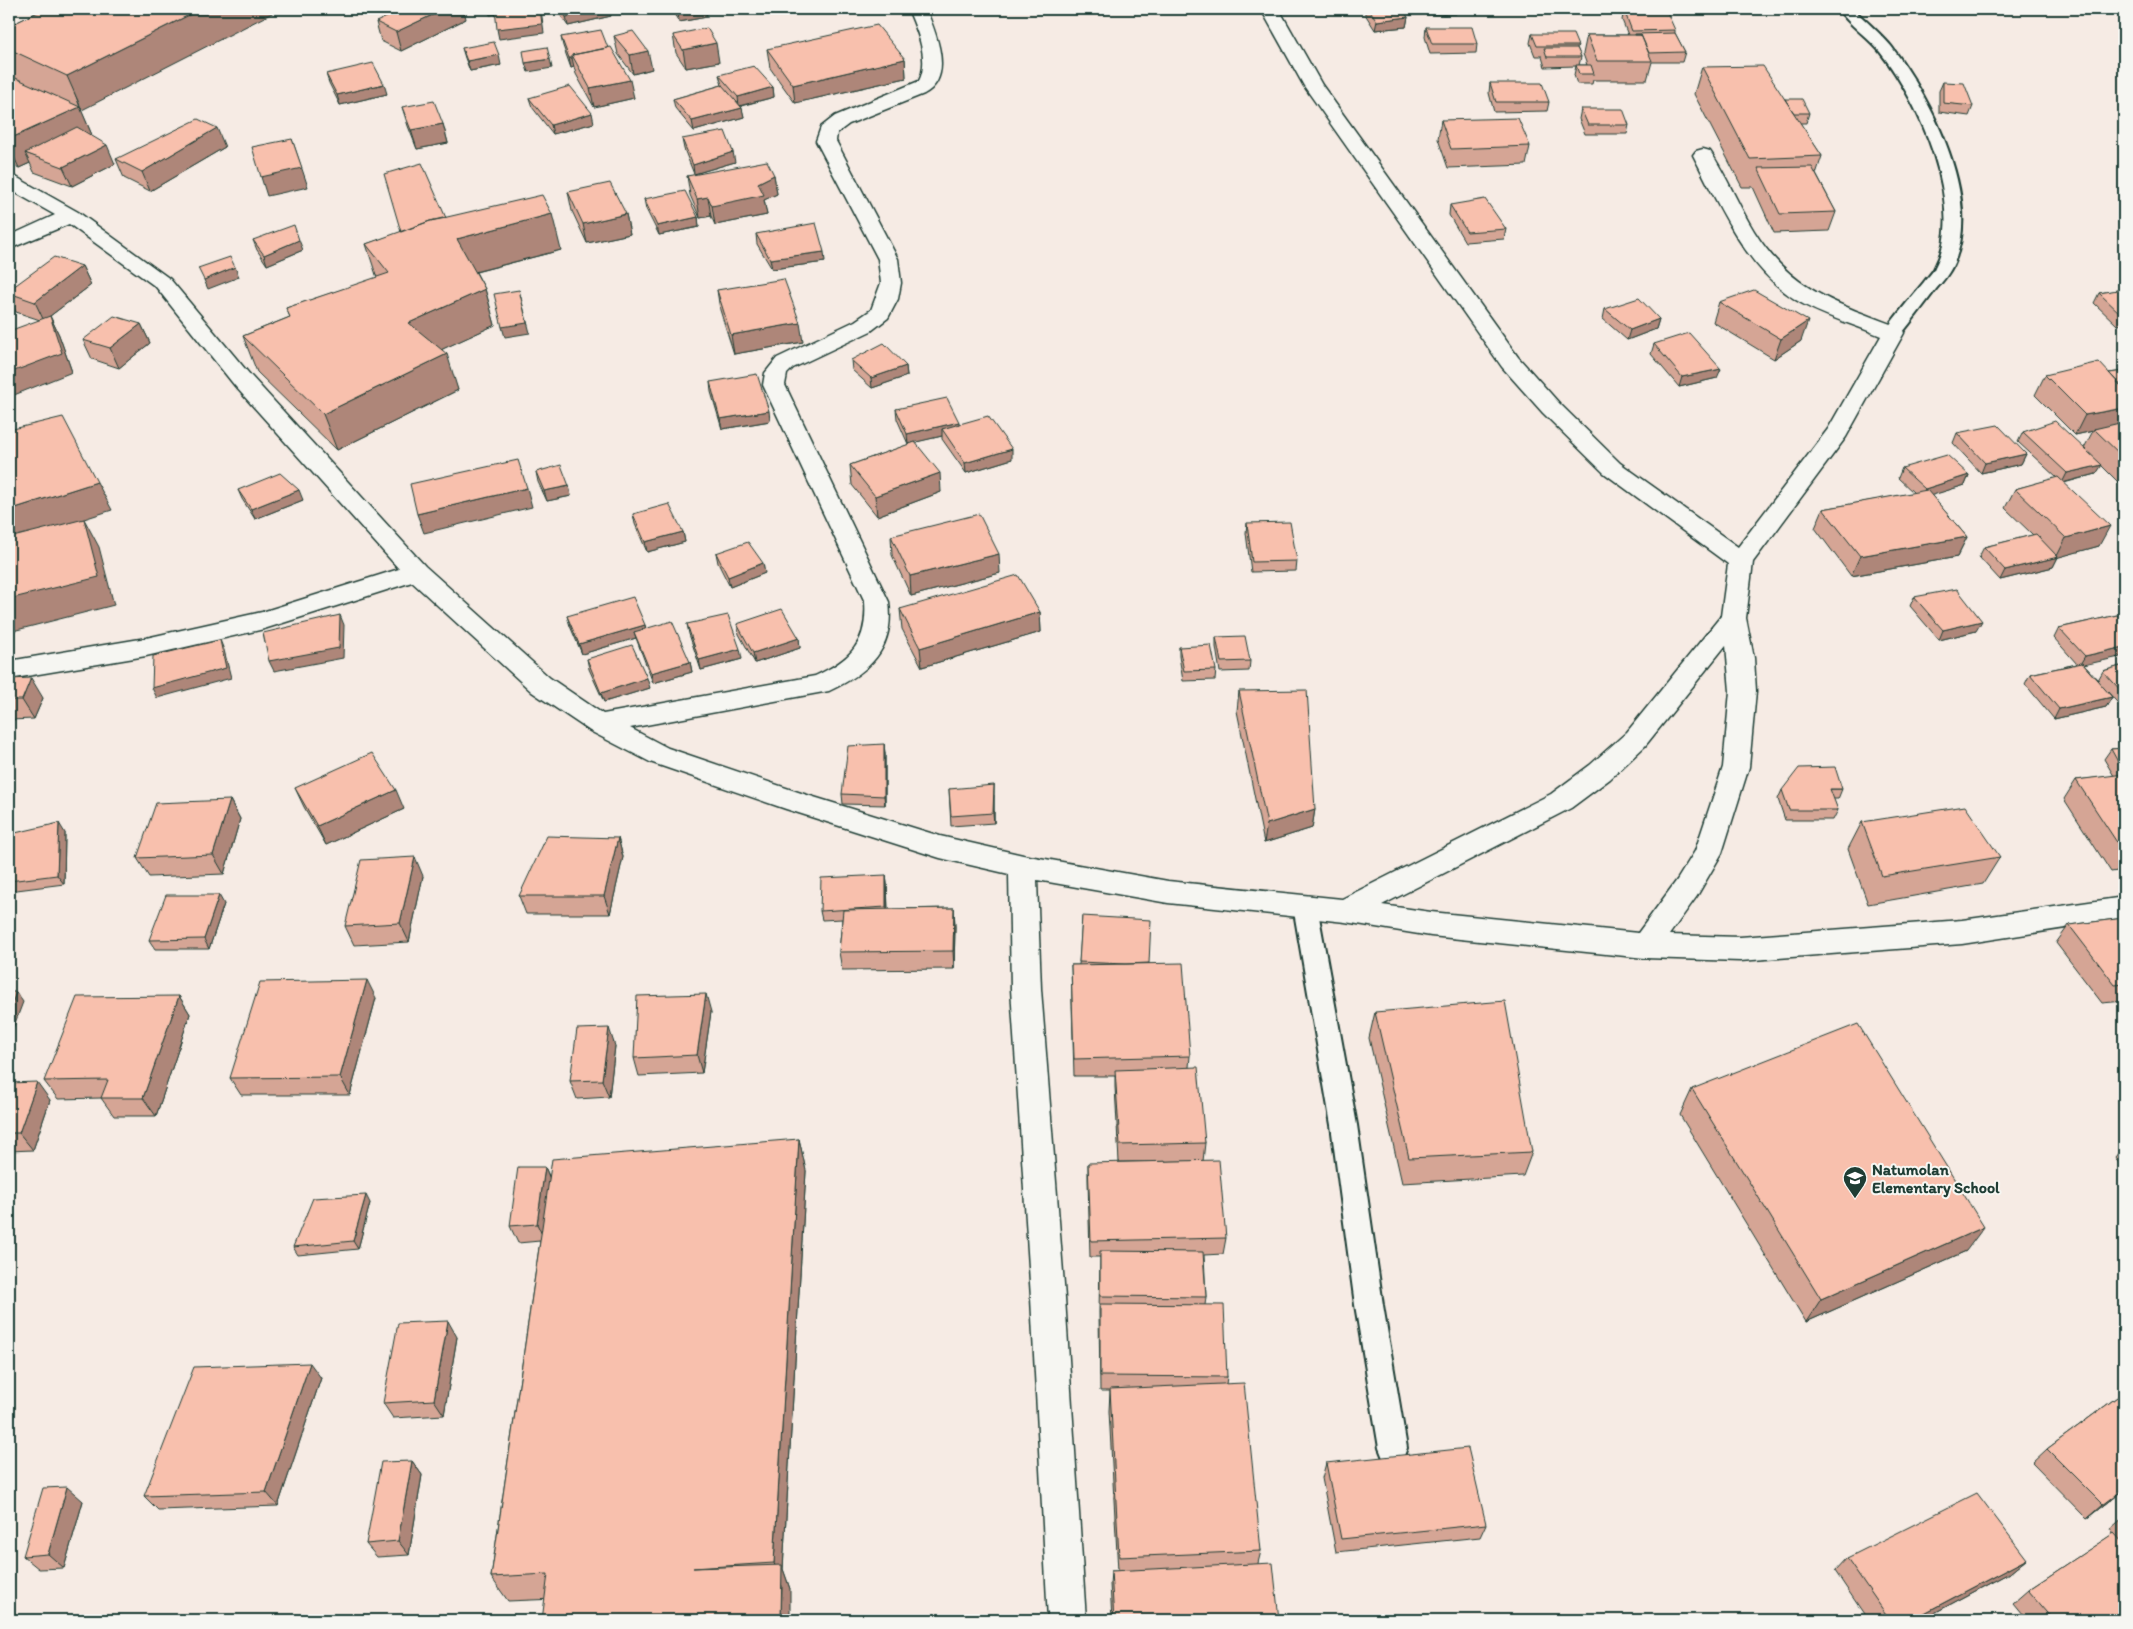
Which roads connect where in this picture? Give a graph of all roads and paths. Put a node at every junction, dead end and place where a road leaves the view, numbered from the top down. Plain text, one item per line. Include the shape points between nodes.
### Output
1 (918, 9) edge
2 (1270, 9) edge
3 (1845, 9) edge
4 (1704, 155) dead end
5 (9, 182) edge
6 (71, 216) junction
7 (9, 243) edge
8 (1893, 333) junction
9 (1741, 561) junction
10 (416, 572) junction
11 (1733, 618) junction
12 (9, 670) edge
13 (599, 724) junction
14 (1023, 866) junction
15 (1305, 906) junction
16 (2124, 908) edge
17 (1345, 911) junction
18 (1645, 946) junction
19 (1393, 1448) dead end
20 (1068, 1620) edge

1 - 13 street via 932,58 927,84 842,120 828,131 826,141 888,259 891,283 887,299 880,313 863,326 785,363 776,372 774,384 878,602 878,628 871,647 845,672 820,684
2 - 9 street via 1313,86 1510,362 1612,468
3 - 8 lane via 1884,49 1908,83 1948,174 1955,208 1954,240 1944,266
4 - 8 street via 1741,226 1779,276 1804,296
5 - 6 street
6 - 7 street
6 - 10 street via 163,283 243,382
8 - 9 street via 1838,432
9 - 11 street
10 - 12 street via 264,620 146,647
10 - 13 street via 541,685
11 - 17 street via 1636,739 1600,772 1561,801
11 - 18 street via 1743,691 1736,767 1708,853
13 - 14 street via 659,755 830,814 940,847
14 - 15 street via 1168,892
14 - 20 street via 1026,989
15 - 17 street
15 - 19 lane via 1344,1125
16 - 18 street via 1962,932 1740,949
17 - 18 street via 1431,924

